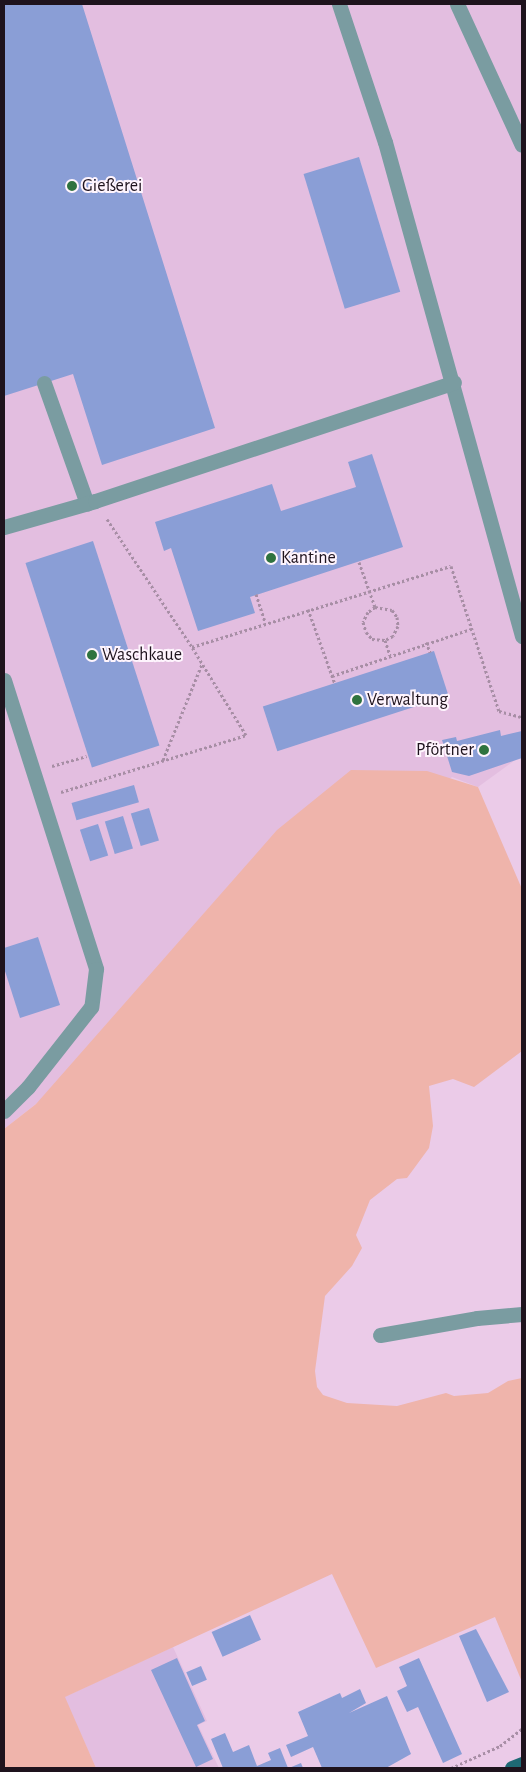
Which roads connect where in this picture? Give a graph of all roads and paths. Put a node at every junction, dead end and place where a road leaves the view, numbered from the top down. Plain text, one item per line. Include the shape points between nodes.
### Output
1 (339, 4) edge
2 (457, 4) edge
3 (522, 145) edge
4 (454, 382) junction
5 (44, 384) dead end
6 (91, 503) junction
7 (4, 527) edge
8 (359, 562) dead end
9 (369, 591) junction
10 (256, 594) dead end
11 (375, 607) junction
12 (308, 609) junction
13 (266, 622) junction
14 (471, 628) junction
15 (522, 636) edge
16 (385, 640) junction
17 (426, 642) junction
18 (192, 647) junction
19 (430, 652) dead end
20 (390, 655) junction
21 (202, 664) junction
22 (332, 676) junction
23 (4, 680) edge
24 (335, 684) dead end
25 (522, 717) edge
26 (87, 756) dead end
27 (162, 761) junction
28 (32, 772) junction
29 (42, 800) junction
30 (4, 1112) edge
31 (522, 1314) edge
32 (380, 1335) dead end
33 (522, 1729) edge
34 (522, 1764) edge
35 (451, 1768) edge
36 (512, 1768) edge

1 - 4 lane via 385,142
2 - 3 lane
4 - 6 lane
4 - 15 lane
5 - 6 lane
6 - 7 lane
6 - 18 path
8 - 9 path
9 - 11 path
9 - 12 path
9 - 14 path via 451,566
10 - 13 path
11 - 16 path via 368,612 364,622 366,632 372,639
11 - 16 path via 392,610 397,617 398,626 393,636
12 - 13 path
12 - 22 path
13 - 18 path
14 - 17 path
14 - 25 path via 499,711
16 - 20 path
17 - 19 path
17 - 20 path
18 - 21 path
20 - 22 path
21 - 27 path
21 - 27 path via 246,735
22 - 24 path
23 - 28 lane
26 - 28 path
27 - 29 path via 89,782
28 - 29 lane
29 - 30 lane via 96,969 96,993 91,1007 68,1038
31 - 32 lane via 477,1318
33 - 35 path via 500,1746
34 - 36 main road

